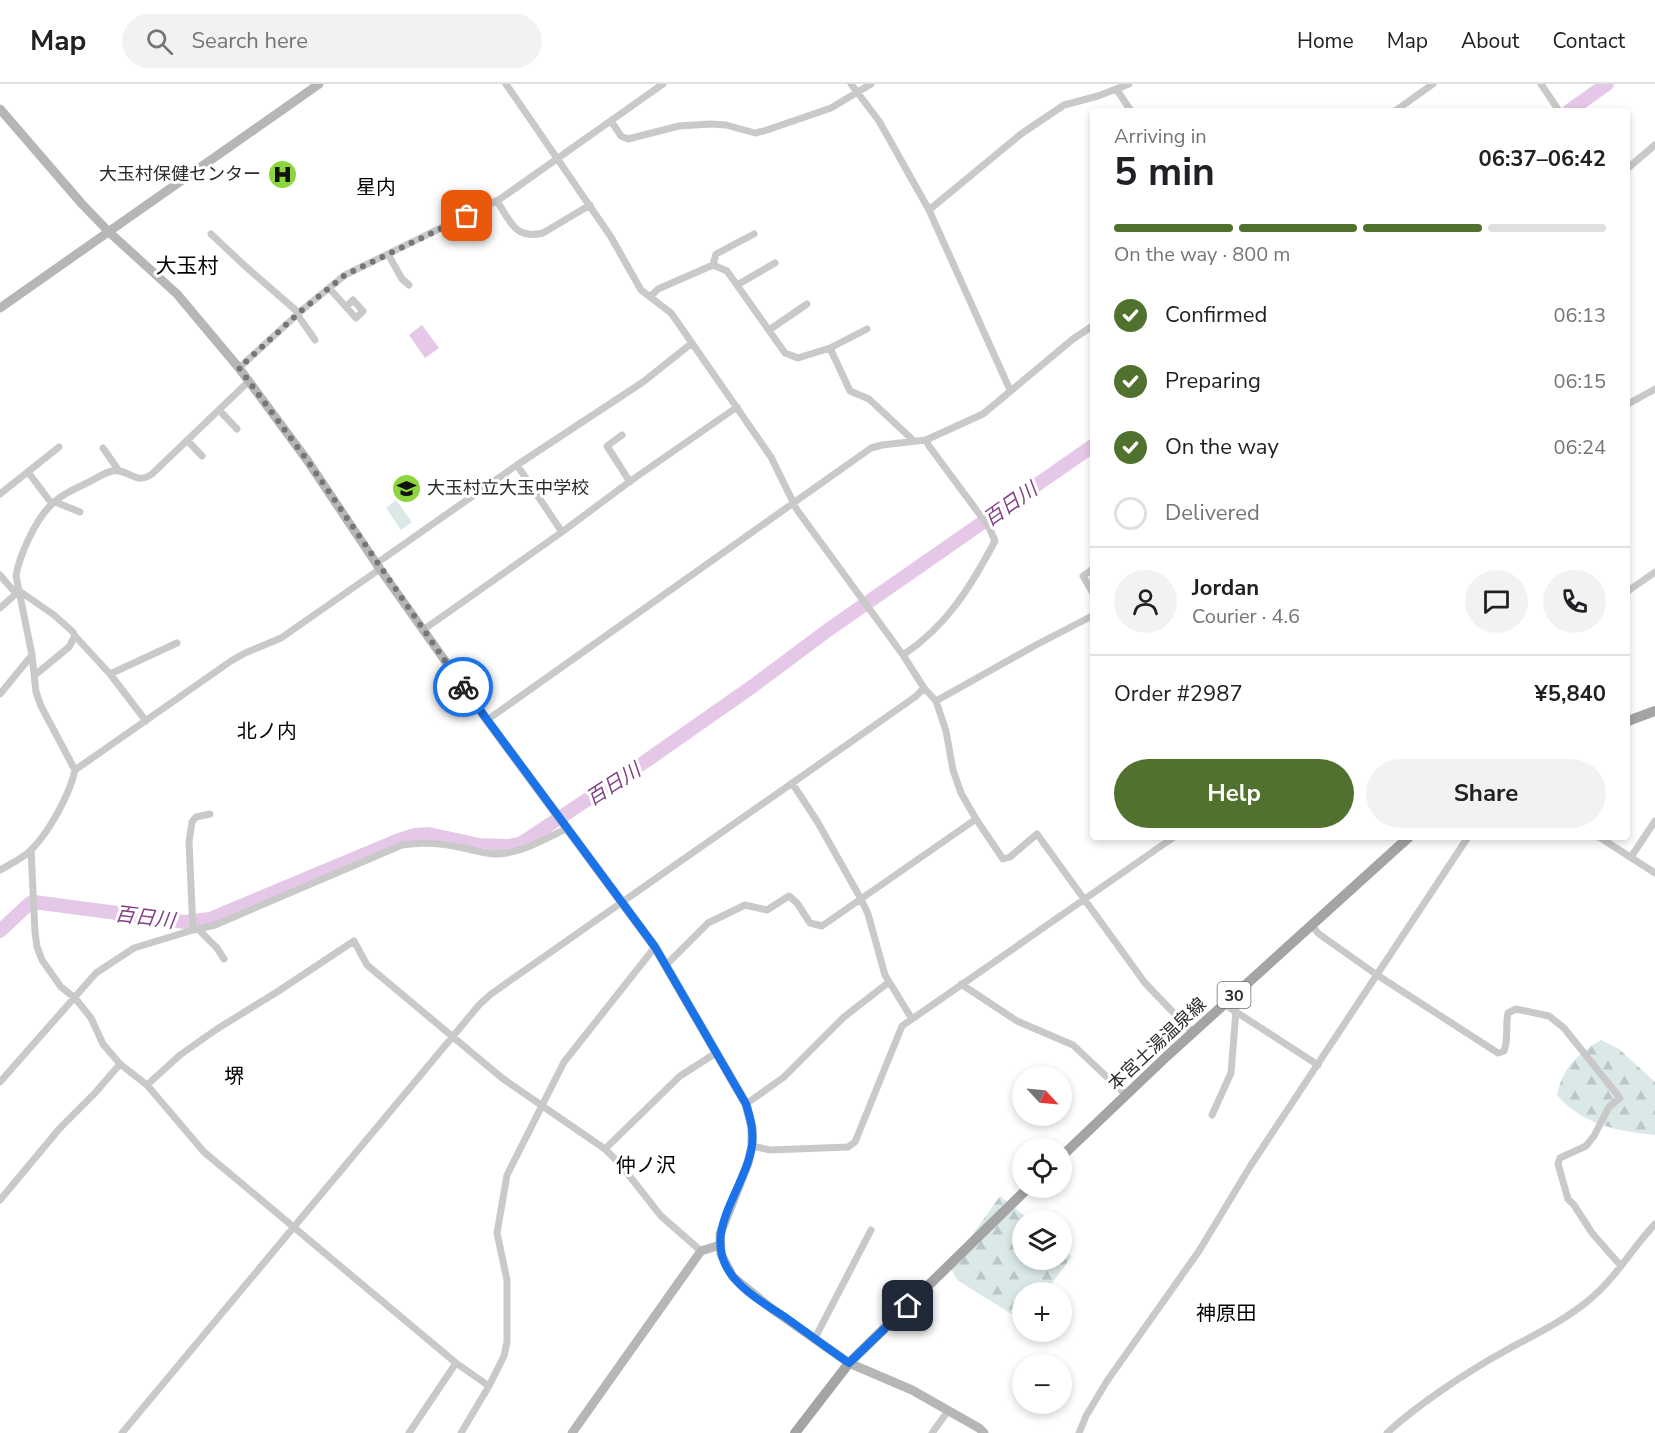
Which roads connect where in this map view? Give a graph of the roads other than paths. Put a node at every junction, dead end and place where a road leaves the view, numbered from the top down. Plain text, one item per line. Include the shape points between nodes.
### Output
1 (506, 84) edge
2 (663, 84) edge
3 (851, 84) edge
4 (871, 84) edge
5 (1129, 84) edge
6 (1433, 84) edge
7 (1541, 84) edge
8 (315, 85) edge
9 (1117, 90) junction
10 (857, 93) junction
11 (1129, 108) edge
12 (1399, 108) edge
13 (1557, 108) edge
14 (0, 109) edge
15 (611, 121) junction
16 (1655, 145) edge
17 (558, 159) junction
18 (1630, 166) edge
19 (497, 201) junction
20 (590, 206) junction
21 (929, 210) junction
22 (109, 232) junction
23 (212, 234) dead end
24 (754, 234) dead end
25 (388, 254) junction
26 (775, 263) dead end
27 (713, 265) junction
28 (409, 285) dead end
29 (737, 285) junction
30 (329, 288) junction
31 (651, 296) junction
32 (807, 304) dead end
33 (346, 307) dead end
34 (0, 308) edge
35 (298, 313) junction
36 (1090, 328) edge
37 (867, 329) dead end
38 (769, 330) junction
39 (315, 340) dead end
40 (692, 343) junction
41 (830, 348) junction
42 (239, 368) junction
43 (248, 382) junction
44 (1010, 390) junction
45 (1654, 392) edge
46 (1630, 403) edge
47 (737, 407) junction
48 (219, 410) junction
49 (237, 429) dead end
50 (622, 435) dead end
51 (187, 440) junction
52 (926, 440) junction
53 (914, 441) junction
54 (59, 447) dead end
55 (103, 448) dead end
56 (202, 456) dead end
57 (517, 465) junction
58 (119, 471) junction
59 (28, 472) junction
60 (630, 482) junction
61 (0, 494) edge
62 (54, 503) junction
63 (794, 503) junction
64 (80, 512) dead end
65 (562, 532) junction
66 (378, 566) junction
67 (1090, 571) edge
68 (1655, 572) edge
69 (0, 575) edge
70 (1090, 588) edge
71 (1630, 590) edge
72 (18, 591) junction
73 (0, 608) edge
74 (1090, 617) edge
75 (423, 630) junction
76 (75, 636) junction
77 (177, 643) dead end
78 (32, 655) junction
79 (903, 655) junction
80 (110, 674) junction
81 (35, 675) junction
82 (924, 688) junction
83 (0, 694) edge
84 (936, 701) junction
85 (1655, 711) edge
86 (487, 720) junction
87 (1630, 720) edge
88 (146, 721) junction
89 (75, 771) junction
90 (792, 783) junction
91 (210, 814) dead end
92 (976, 819) junction
93 (1655, 821) edge
94 (564, 826) junction
95 (1170, 840) edge
96 (1406, 840) edge
97 (1466, 840) edge
98 (1604, 840) edge
99 (31, 850) junction
100 (1631, 857) junction
101 (0, 870) edge
102 (1655, 873) edge
103 (861, 899) junction
104 (1085, 900) junction
105 (621, 902) junction
106 (194, 926) junction
107 (1312, 926) junction
108 (655, 947) junction
109 (224, 959) dead end
110 (666, 965) junction
111 (1377, 975) junction
112 (889, 982) junction
113 (961, 984) junction
114 (75, 998) junction
115 (1226, 1003) junction
116 (1236, 1011) junction
117 (912, 1019) junction
118 (1193, 1033) junction
119 (454, 1037) junction
120 (716, 1053) junction
121 (120, 1064) junction
122 (1318, 1065) junction
123 (0, 1082) edge
124 (147, 1084) junction
125 (1126, 1095) junction
126 (746, 1104) junction
127 (542, 1106) junction
128 (1212, 1115) dead end
129 (752, 1146) junction
130 (1072, 1146) edge
131 (605, 1149) junction
132 (1018, 1198) edge
133 (0, 1200) edge
134 (1655, 1224) edge
135 (294, 1227) junction
136 (871, 1230) dead end
137 (720, 1245) junction
138 (701, 1251) junction
139 (1621, 1266) junction
140 (815, 1338) junction
141 (456, 1363) junction
142 (849, 1363) junction
143 (489, 1386) junction
144 (948, 1411) junction
145 (122, 1433) edge
146 (409, 1433) edge
147 (461, 1433) edge
148 (572, 1433) edge
149 (795, 1433) edge
150 (932, 1433) edge
151 (984, 1433) edge
152 (1079, 1433) edge
153 (1387, 1433) edge

1 - 17 street
2 - 15 street
3 - 10 street
4 - 10 street
5 - 9 street
6 - 12 street
7 - 13 street
8 - 22 street
9 - 11 street
9 - 21 street via 1064,105 1021,134
10 - 15 street via 831,108 756,133 711,124 679,126 628,140
10 - 21 street via 879,121
14 - 22 street
15 - 17 street
16 - 18 street
17 - 19 street
17 - 20 street
19 - 20 street via 513,227 535,235
19 - 25 street
20 - 31 street via 641,290
21 - 44 street
22 - 34 street
22 - 42 street via 177,294
23 - 35 street
24 - 27 street via 716,254
25 - 28 street
25 - 30 street via 345,275
26 - 29 street
27 - 29 street via 726,271
27 - 31 street via 658,289
29 - 38 street
30 - 33 street
30 - 35 street
31 - 40 street via 671,313
32 - 38 street
35 - 39 street
35 - 42 street
36 - 44 street
37 - 41 street
38 - 41 street via 785,353 792,356 802,357
40 - 47 street
40 - 57 street via 643,382
41 - 53 street via 850,391 869,399
42 - 43 street
43 - 48 street
43 - 66 street via 307,460
44 - 52 street via 983,414
45 - 46 street
47 - 60 street
47 - 63 street via 771,458
48 - 49 street
48 - 51 street
50 - 60 street via 607,446
51 - 56 street
51 - 58 street via 145,478
52 - 53 street
52 - 79 street via 995,541 951,613
53 - 63 street via 871,448
54 - 59 street
55 - 58 street
57 - 65 street
57 - 66 street
58 - 62 street via 110,472
59 - 61 street
59 - 62 street
60 - 65 street
62 - 64 street
62 - 72 street via 38,523 17,567
63 - 79 street
63 - 86 street
65 - 75 street
66 - 75 street
66 - 88 street via 282,638 245,652
67 - 70 street via 1083,576
68 - 71 street
69 - 72 street
72 - 73 street
72 - 76 street via 54,615
72 - 78 street
74 - 84 street
75 - 86 street
76 - 80 street
76 - 81 street
77 - 80 street
78 - 81 street
78 - 83 street
79 - 82 street
80 - 88 street
81 - 89 street via 41,706
82 - 84 street
82 - 90 street
84 - 92 street via 952,770
85 - 87 main road
86 - 94 street
88 - 89 street
89 - 99 street via 61,805
90 - 103 street
90 - 105 street
91 - 106 street via 196,817 189,834
92 - 103 street
92 - 104 street via 1003,859 1037,834
93 - 100 street
94 - 105 street
94 - 106 street via 530,847 495,854 434,843 402,845 215,925
95 - 104 street
96 - 107 main road, 本宮土湯温泉線 / 30
97 - 111 street
98 - 100 street
99 - 101 street
99 - 114 street via 36,946 61,987
100 - 102 street
103 - 110 street via 822,926 810,923 789,896 767,910 741,906 704,926
103 - 112 street
104 - 113 street
104 - 118 street via 1145,983
105 - 108 street
105 - 119 street via 490,994
106 - 109 street
106 - 114 street via 134,948 128,956 96,973
107 - 111 street
107 - 115 main road, 本宮土湯温泉線 / 30
108 - 110 street
108 - 127 street via 564,1062
110 - 120 street
111 - 122 street
111 - 139 street via 1498,1053 1504,1051 1508,1042 1508,1013 1516,1010 1549,1016 1564,1028 1620,1098 1609,1107 1586,1146 1560,1158 1558,1164 1568,1198
112 - 117 street
112 - 126 street via 844,1017 784,1077
113 - 117 street
113 - 125 street via 1017,1020 1073,1046
114 - 121 street
114 - 123 street
115 - 116 street
115 - 118 main road, 本宮土湯温泉線 / 30
116 - 122 street
116 - 128 street via 1231,1073
117 - 129 street via 903,1026 855,1142 848,1147 770,1150
118 - 125 main road, 本宮土湯温泉線 / 30
119 - 124 street via 367,964 354,941 217,1029
119 - 127 street
119 - 135 street
120 - 126 street
120 - 131 street via 680,1076
121 - 124 street
121 - 133 street
122 - 152 street via 1199,1251 1107,1381
124 - 135 street via 204,1152
125 - 130 main road, 本宮土湯温泉線 / 30
126 - 129 street
127 - 131 street
127 - 143 street via 507,1175 497,1233 507,1280 507,1342
129 - 137 street via 723,1223
131 - 138 street via 661,1216
132 - 142 main road
134 - 139 street
135 - 141 street
135 - 145 street
136 - 140 street
137 - 138 street
137 - 140 street via 723,1262 740,1285
138 - 148 street
139 - 153 street via 1589,1300 1455,1382
140 - 142 street
141 - 143 street
141 - 146 street
142 - 144 street via 912,1390
142 - 149 main road
143 - 147 street
144 - 150 street
144 - 151 street

